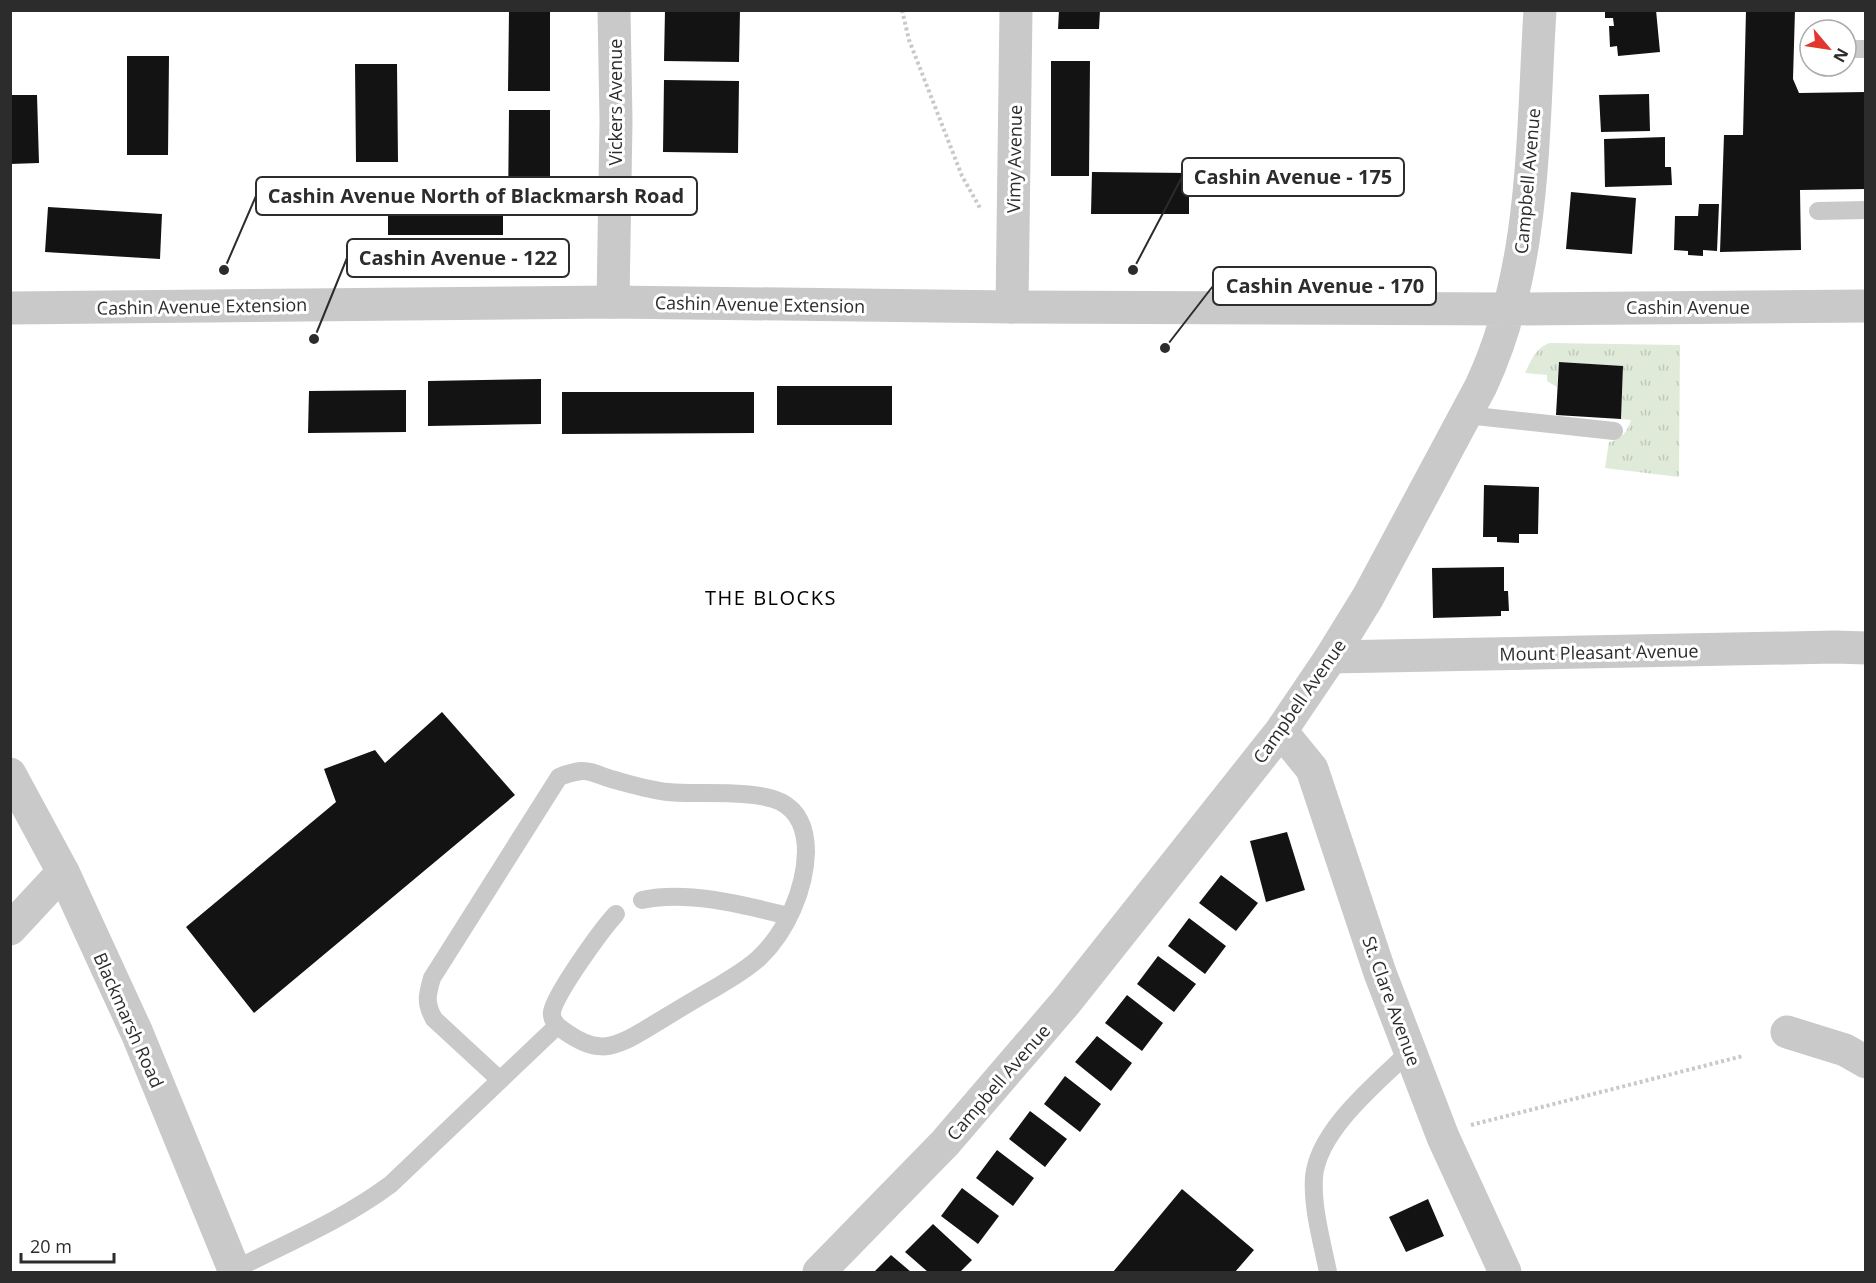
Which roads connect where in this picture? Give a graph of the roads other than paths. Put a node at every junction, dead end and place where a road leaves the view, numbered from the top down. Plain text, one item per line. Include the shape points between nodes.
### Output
1 (615, 10) edge
2 (1016, 10) edge
3 (1540, 10) edge
4 (1866, 210) edge
5 (1818, 211) dead end
6 (613, 302) junction
7 (1866, 306) edge
8 (1012, 307) junction
9 (10, 308) edge
10 (1510, 309) junction
11 (1467, 415) junction
12 (1614, 431) dead end
13 (1866, 648) edge
14 (1332, 657) junction
15 (1281, 730) junction
16 (10, 774) edge
17 (63, 872) junction
18 (642, 900) dead end
19 (616, 914) dead end
20 (788, 916) junction
21 (10, 929) edge
22 (556, 1026) junction
23 (1787, 1032) dead end
24 (1410, 1051) junction
25 (1866, 1062) edge
26 (500, 1080) junction
27 (234, 1271) edge
28 (819, 1272) edge
29 (1328, 1272) edge
30 (1506, 1272) edge

1 - 6 street, Vickers Avenue
2 - 8 street, Vimy Avenue
3 - 10 street, Campbell Avenue via 1528,213
4 - 5 lane
6 - 8 street, Cashin Avenue Extension
6 - 9 street, Cashin Avenue Extension
7 - 10 street, Cashin Avenue
8 - 10 street, Cashin Avenue Extension
10 - 11 street, Campbell Avenue via 1493,360
11 - 12 lane
11 - 14 street, Campbell Avenue
13 - 14 street, Mount Pleasant Avenue
14 - 15 street, Campbell Avenue
15 - 24 street, St. Clare Avenue via 1312,769
15 - 28 street, Campbell Avenue via 1059,1011 945,1143
16 - 17 street, Blackmarsh Road
17 - 21 street
17 - 27 street, Blackmarsh Road via 136,1034
18 - 20 lane via 686,898 740,904
19 - 22 lane via 558,996 552,1013
20 - 22 lane via 759,959 623,1043 594,1047
20 - 26 lane via 802,882 806,838 801,822 779,801 758,796 668,792 583,771 559,777 432,978 429,989 427,1006 434,1019
22 - 26 lane
23 - 25 street via 1845,1050
24 - 29 lane via 1352,1107 1321,1148 1314,1176
24 - 30 street, St. Clare Avenue via 1443,1137
26 - 27 lane via 370,1200

